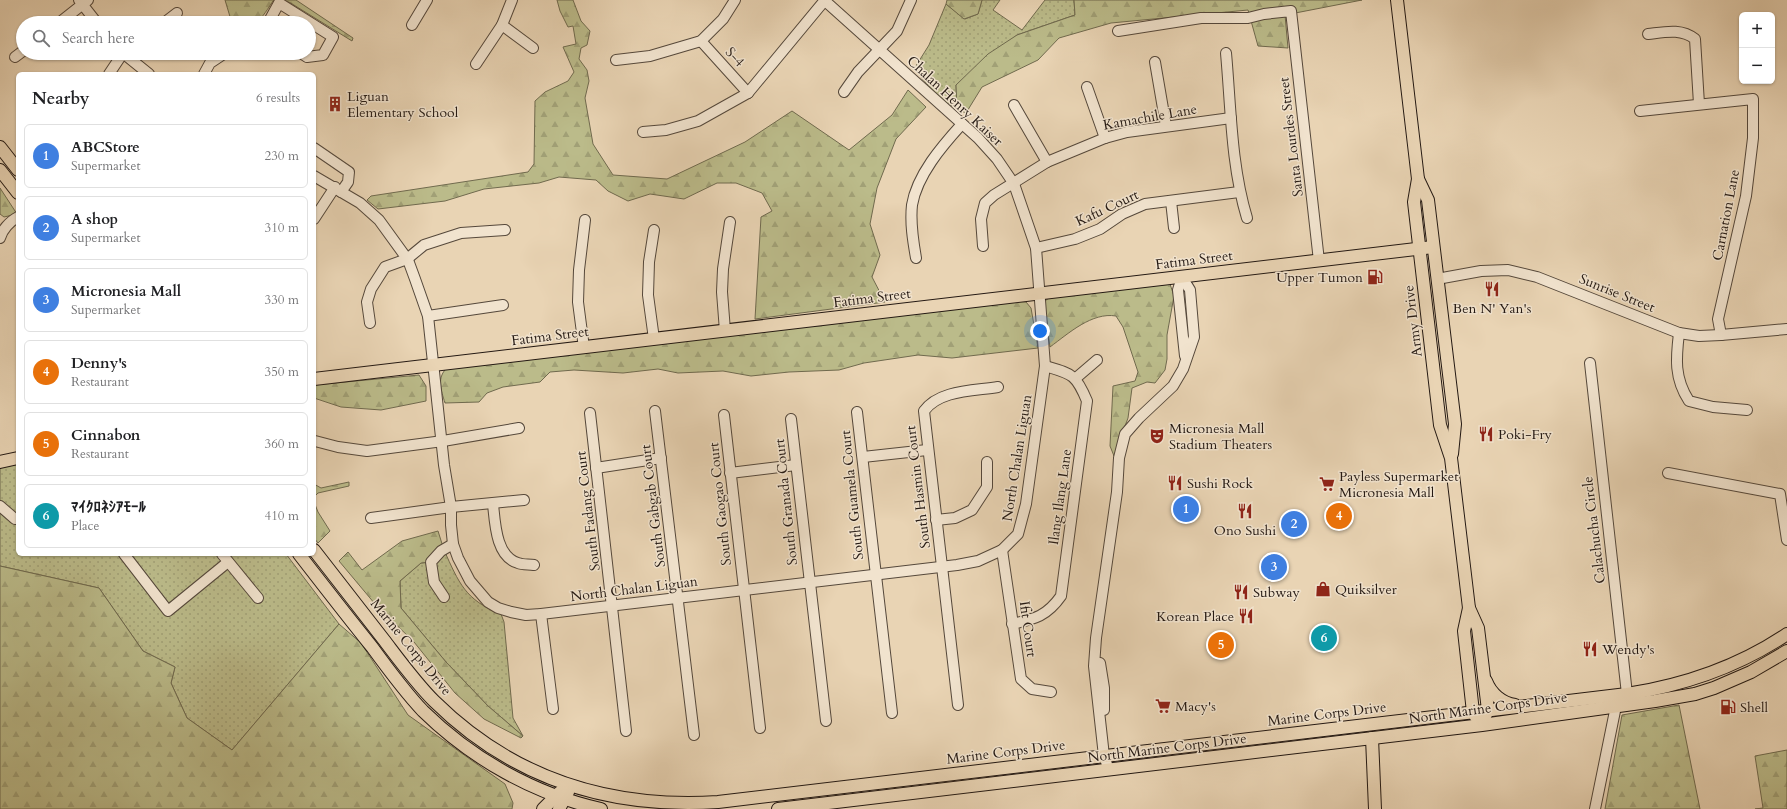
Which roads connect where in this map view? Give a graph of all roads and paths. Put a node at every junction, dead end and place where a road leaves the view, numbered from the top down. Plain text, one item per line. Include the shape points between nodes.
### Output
1 (427, 0) edge
2 (512, 0) edge
3 (735, 0) edge
4 (824, 0) edge
5 (911, 0) edge
6 (1397, 0) edge
7 (83, 2) edge
8 (177, 13) dead end
9 (67, 16) edge
10 (92, 16) edge
11 (173, 16) edge
12 (272, 16) edge
13 (299, 16) edge
14 (412, 25) dead end
15 (502, 26) junction
16 (316, 27) edge
17 (1118, 30) dead end
18 (1648, 34) dead end
19 (701, 41) junction
20 (533, 48) dead end
21 (878, 49) junction
22 (1226, 53) dead end
23 (316, 56) edge
24 (118, 60) edge
25 (132, 60) edge
26 (214, 60) edge
27 (616, 60) dead end
28 (1155, 62) dead end
29 (476, 64) dead end
30 (110, 72) edge
31 (147, 72) edge
32 (205, 72) edge
33 (1087, 87) dead end
34 (844, 92) dead end
35 (748, 93) junction
36 (1700, 104) junction
37 (1014, 105) dead end
38 (1640, 111) dead end
39 (1230, 118) junction
40 (962, 124) junction
41 (1166, 126) junction
42 (643, 132) dead end
43 (1105, 138) junction
44 (0, 147) edge
45 (316, 149) edge
46 (1047, 162) junction
47 (16, 167) edge
48 (0, 170) edge
49 (316, 177) edge
50 (1418, 179) junction
51 (1014, 184) junction
52 (16, 190) edge
53 (338, 190) junction
54 (1239, 192) junction
55 (1171, 201) junction
56 (316, 217) edge
57 (16, 218) edge
58 (1247, 218) dead end
59 (585, 220) dead end
60 (730, 222) dead end
61 (1174, 228) dead end
62 (505, 230) dead end
63 (654, 230) dead end
64 (0, 238) edge
65 (983, 246) dead end
66 (1433, 247) junction
67 (1036, 248) junction
68 (1419, 249) junction
69 (916, 258) dead end
70 (407, 259) junction
71 (1320, 260) junction
72 (1182, 277) junction
73 (1437, 279) junction
74 (1040, 293) junction
75 (503, 305) dead end
76 (428, 316) junction
77 (370, 323) dead end
78 (1787, 329) edge
79 (725, 331) junction
80 (1679, 333) junction
81 (1721, 335) junction
82 (654, 339) junction
83 (584, 348) junction
84 (1097, 360) dead end
85 (1590, 363) dead end
86 (434, 365) junction
87 (1045, 366) junction
88 (1076, 378) junction
89 (316, 379) edge
90 (998, 387) dead end
91 (1747, 410) dead end
92 (655, 411) dead end
93 (857, 412) dead end
94 (590, 414) dead end
95 (724, 415) dead end
96 (791, 419) dead end
97 (519, 428) dead end
98 (316, 441) edge
99 (443, 441) junction
100 (927, 450) junction
101 (863, 457) junction
102 (16, 458) edge
103 (662, 458) junction
104 (1451, 458) junction
105 (0, 462) edge
106 (987, 462) dead end
107 (796, 464) junction
108 (596, 468) junction
109 (730, 473) junction
110 (1668, 473) dead end
111 (524, 500) dead end
112 (493, 504) junction
113 (0, 506) edge
114 (451, 507) junction
115 (371, 518) dead end
116 (16, 519) edge
117 (936, 520) junction
118 (1787, 540) edge
119 (453, 544) junction
120 (1002, 550) junction
121 (316, 553) edge
122 (126, 556) edge
123 (301, 556) edge
124 (225, 558) edge
125 (534, 565) dead end
126 (942, 567) junction
127 (875, 575) junction
128 (809, 583) junction
129 (744, 590) junction
130 (444, 597) dead end
131 (258, 598) dead end
132 (678, 598) junction
133 (613, 606) junction
134 (1469, 608) junction
135 (541, 614) junction
136 (1012, 624) junction
137 (1787, 634) edge
138 (1787, 651) edge
139 (1484, 671) junction
140 (1691, 680) junction
141 (1051, 692) dead end
142 (1627, 694) junction
143 (958, 705) dead end
144 (1520, 706) junction
145 (1616, 706) junction
146 (553, 709) dead end
147 (1488, 710) junction
148 (1473, 712) junction
149 (892, 713) dead end
150 (826, 721) dead end
151 (1482, 725) junction
152 (760, 728) dead end
153 (626, 731) dead end
154 (694, 735) dead end
155 (1372, 738) junction
156 (1108, 755) junction
157 (1109, 770) junction
158 (569, 785) junction
159 (560, 802) edge
160 (543, 809) edge
161 (601, 809) edge
162 (778, 809) edge
163 (1375, 809) edge
164 (1595, 809) edge

1 - 14 street
2 - 15 street
3 - 19 street via 723,19
4 - 21 street, Chalan Henry Kaiser
4 - 35 street
5 - 21 street via 897,31
6 - 50 main road, Army Drive
7 - 9 street
7 - 10 street
8 - 11 street
12 - 13 street via 279,4
15 - 20 street
15 - 29 street
16 - 23 street via 333,37 323,55
17 - 71 street, Santa Lourdes Street via 1201,18 1248,18 1291,11
18 - 36 street via 1680,32 1687,33 1694,39
19 - 27 street via 650,56
19 - 35 street, S-4
21 - 34 street
21 - 40 street, Chalan Henry Kaiser
22 - 39 street
24 - 30 street
25 - 31 street
26 - 32 street
28 - 41 street
33 - 43 street
35 - 42 street via 698,121 666,130
36 - 38 street
36 - 81 street, Carnation Lane via 1753,99 1753,138 1746,196 1718,319
37 - 46 street
39 - 41 street, Kamachile Lane
39 - 54 street
40 - 51 street, Chalan Henry Kaiser via 997,159
40 - 69 street via 944,145 918,184 912,205
41 - 43 street, Kamachile Lane
43 - 46 street, Kamachile Lane
44 - 47 main road
45 - 53 street via 349,172 348,182
46 - 51 street, Kamachile Lane
48 - 52 main road
49 - 53 street, North Chalan Liguan
50 - 66 main road, Army Drive via 1428,200
50 - 68 main road, Army Drive via 1414,202
51 - 65 street, Kamachile Lane via 985,203 981,219
51 - 67 street, Chalan Henry Kaiser
53 - 56 street
53 - 70 street, North Chalan Liguan via 379,220
54 - 55 street, Kafu Court
54 - 58 street
55 - 61 street
55 - 67 street, Kafu Court via 1146,204 1122,214 1100,229 1075,239
57 - 64 street via 1,233
59 - 83 street via 578,302
60 - 79 street via 723,268
62 - 70 street via 461,234 424,245
63 - 82 street via 649,262 648,295
66 - 68 main road, Fatima Street
66 - 73 main road, Army Drive
67 - 74 street, Chalan Henry Kaiser
68 - 71 main road, Fatima Street
68 - 104 main road, Army Drive via 1440,425
70 - 76 street, North Chalan Liguan
70 - 77 street via 385,267 371,289 367,302
71 - 72 main road, Fatima Street
72 - 74 main road, Fatima Street
72 - 156 street via 1190,290 1194,337 1185,362 1173,386 1131,426 1121,444 1117,492 1096,638 1104,688
73 - 80 street, Sunrise Street via 1481,271 1508,270 1537,277
73 - 104 main road, Army Drive via 1455,424
74 - 79 main road, Fatima Street
74 - 87 street, North Chalan Liguan
75 - 76 street
76 - 86 street, North Chalan Liguan
78 - 81 street, Sunrise Street
79 - 82 main road, Fatima Street
80 - 81 street, Sunrise Street via 1698,336
80 - 91 street via 1676,361 1683,392 1689,401 1714,407
82 - 83 main road, Fatima Street
83 - 86 main road, Fatima Street
84 - 88 street
85 - 142 street, Calachucha Circle
86 - 89 main road, Fatima Street
86 - 99 street, North Chalan Liguan
87 - 88 street
87 - 120 street, North Chalan Liguan via 1026,504 1018,534
88 - 136 street, Ilang Ilang Lane via 1087,401 1061,596 1052,608 1039,617
90 - 100 street, South Hasmin Court via 948,395 930,403 924,411
92 - 103 street, South Gabgab Court
93 - 101 street, South Guamela Court
94 - 108 street, South Fadang Court
95 - 109 street, South Gaogao Court
96 - 107 street, South Granada Court
97 - 99 street
98 - 99 street via 367,451
99 - 114 street, North Chalan Liguan
100 - 101 street
100 - 117 street, South Hasmin Court
101 - 127 street, South Guamela Court
102 - 105 main road
103 - 108 street
103 - 132 street, South Gabgab Court
104 - 134 main road, Army Drive
106 - 117 street via 987,487 972,510 955,518
107 - 109 street
107 - 128 street, South Granada Court
108 - 133 street, South Fadang Court
109 - 129 street, South Gaogao Court
110 - 118 street via 1780,494
111 - 112 street
112 - 114 street
112 - 125 street via 498,537 506,556 518,563
113 - 116 street
114 - 115 street
114 - 119 street, North Chalan Liguan
117 - 126 street, South Hasmin Court
119 - 130 street via 441,551 431,562 434,582
119 - 135 street, North Chalan Liguan via 470,581 488,602 511,612
120 - 126 street, North Chalan Liguan via 978,561
120 - 136 street, Ifit Court
121 - 158 main road, Marine Corps Drive via 408,670 448,714 478,739 512,760
122 - 124 street via 168,611
123 - 159 main road via 423,710 454,738 487,762
124 - 131 street
126 - 127 street, North Chalan Liguan
126 - 143 street, South Hasmin Court
127 - 128 street, North Chalan Liguan
127 - 149 street, South Guamela Court
128 - 129 street, North Chalan Liguan
128 - 150 street, South Granada Court
129 - 132 street, North Chalan Liguan
129 - 152 street, South Gaogao Court
132 - 133 street, North Chalan Liguan
132 - 154 street, South Gabgab Court
133 - 135 street, North Chalan Liguan
133 - 153 street, South Fadang Court
134 - 139 main road, Army Drive via 1478,628
134 - 148 main road, Army Drive via 1464,631
135 - 146 street
136 - 141 street, Ifit Court via 1020,679 1032,689
137 - 140 main road, Marine Corps Drive via 1745,659
138 - 145 main road, North Marine Corps Drive via 1739,677 1695,694
139 - 144 main road via 1489,688 1497,697 1511,705
139 - 147 main road, Army Drive
140 - 142 main road, Marine Corps Drive
140 - 145 street via 1668,692 1633,698
142 - 144 main road, Marine Corps Drive
144 - 147 main road, Marine Corps Drive
145 - 151 main road, North Marine Corps Drive
145 - 164 street
147 - 148 main road, Marine Corps Drive
147 - 151 main road, Army Drive
148 - 151 main road, Army Drive
148 - 156 main road, Marine Corps Drive
151 - 155 main road, North Marine Corps Drive
155 - 157 main road, North Marine Corps Drive
155 - 163 main road
156 - 157 street
156 - 158 main road, Marine Corps Drive via 698,803 639,801 603,795
157 - 162 main road, North Marine Corps Drive
158 - 159 main road
159 - 160 main road
159 - 161 main road

